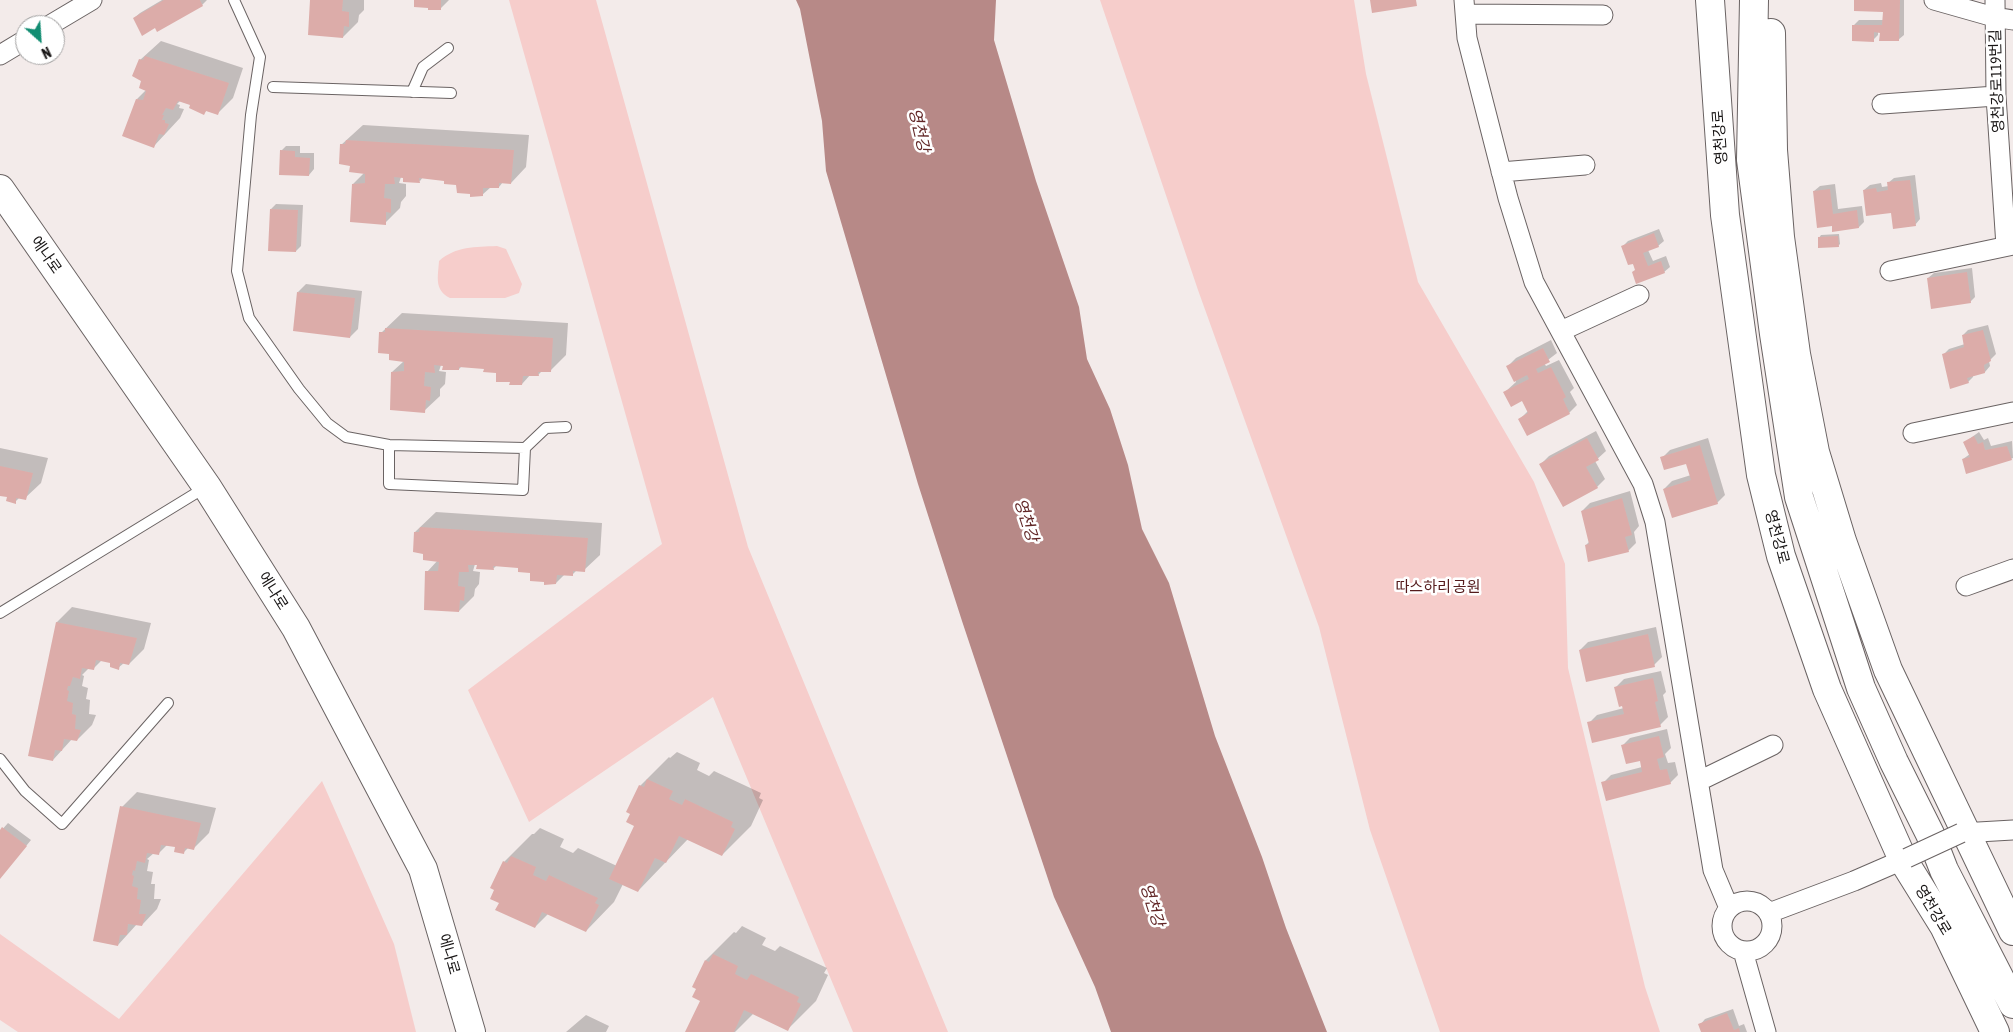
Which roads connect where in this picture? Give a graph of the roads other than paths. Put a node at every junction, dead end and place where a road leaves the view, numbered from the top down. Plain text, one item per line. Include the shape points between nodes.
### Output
1 (234, 0) edge
2 (1710, 0) edge
3 (1754, 0) edge
4 (1771, 0) edge
5 (1934, 0) edge
6 (81, 3) edge
7 (1465, 7) edge
8 (1995, 9) edge
9 (64, 15) edge
10 (1603, 15) dead end
11 (2013, 20) edge
12 (15, 46) edge
13 (448, 48) dead end
14 (0, 55) edge
15 (272, 88) dead end
16 (412, 92) junction
17 (451, 93) dead end
18 (1996, 96) junction
19 (1882, 104) dead end
20 (1585, 165) dead end
21 (1501, 172) junction
22 (0, 189) edge
23 (2010, 246) edge
24 (1890, 272) dead end
25 (1639, 295) dead end
26 (1561, 331) junction
27 (2013, 412) edge
28 (566, 427) dead end
29 (1913, 433) dead end
30 (389, 445) junction
31 (525, 448) junction
32 (207, 487) junction
33 (2013, 569) edge
34 (1966, 586) dead end
35 (0, 613) edge
36 (168, 703) dead end
37 (1773, 745) dead end
38 (0, 759) edge
39 (1698, 781) junction
40 (2013, 830) edge
41 (1963, 833) junction
42 (1905, 859) junction
43 (1729, 908) junction
44 (1769, 913) junction
45 (2013, 931) edge
46 (1743, 951) junction
47 (2013, 1004) edge
48 (471, 1032) edge
49 (1766, 1032) edge
50 (1995, 1032) edge

1 - 30 lane via 260,57 251,115 237,270 249,318 298,389 327,423 346,437
2 - 42 street, 영천강로 via 1725,215 1761,475 1781,556 1827,689
3 - 47 street, 영천강로 via 1751,160 1799,497 1861,688 1944,870
4 - 41 street via 1773,150 1780,237 1796,354 1815,452 1842,541 1888,670
5 - 8 street
6 - 9 street
7 - 10 street
7 - 21 street via 1467,38
8 - 11 street, 영천강로119번길
8 - 18 street, 영천강로119번길
12 - 14 street
13 - 16 lane via 423,67
15 - 16 lane
16 - 17 lane
18 - 19 street
18 - 23 street, 영천강로119번길
20 - 21 street
21 - 26 street via 1534,282
22 - 32 street, 에나로
23 - 24 street
25 - 26 street
26 - 39 street via 1643,484 1655,522
27 - 29 street
28 - 31 lane via 546,428
30 - 31 lane
30 - 31 lane via 390,484 523,490
32 - 35 lane
32 - 48 street, 에나로 via 296,628 423,868
33 - 34 street
36 - 38 lane via 62,824 25,791
37 - 39 street
39 - 43 street via 1713,870
40 - 41 street
41 - 42 street, bridge
41 - 45 street
42 - 44 street
42 - 50 street, 영천강로 via 1944,926
43 - 44 street via 1751,901
43 - 46 street via 1722,930 1729,943
44 - 46 street via 1772,929 1765,944
46 - 49 street

